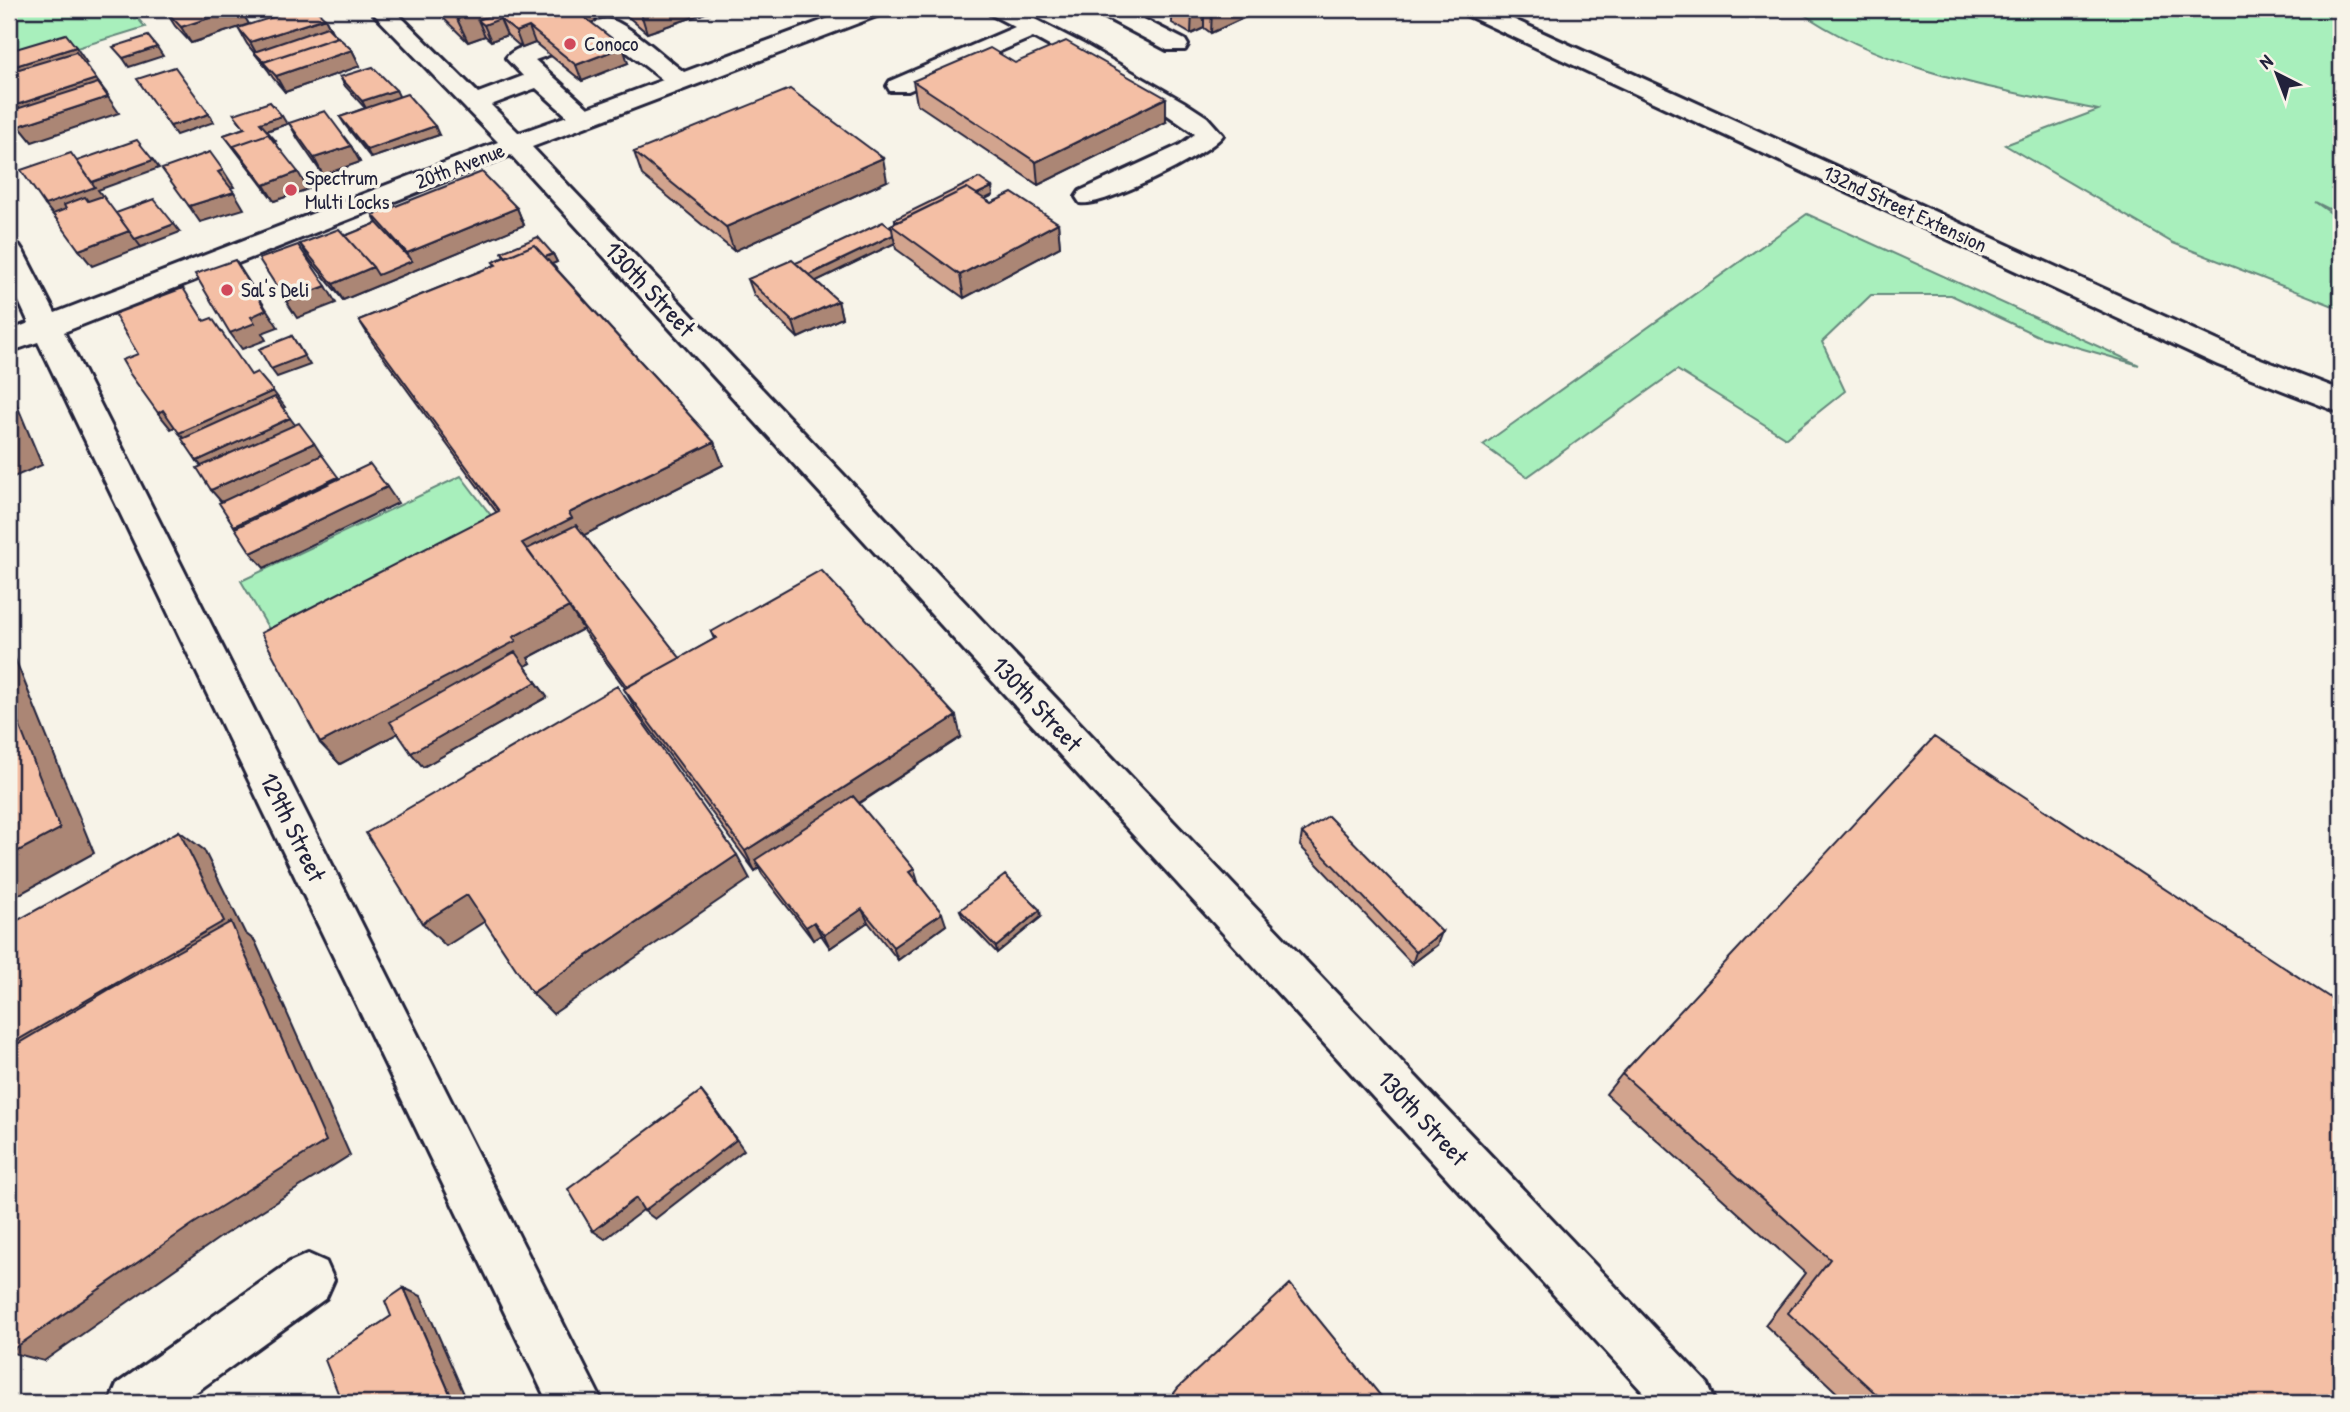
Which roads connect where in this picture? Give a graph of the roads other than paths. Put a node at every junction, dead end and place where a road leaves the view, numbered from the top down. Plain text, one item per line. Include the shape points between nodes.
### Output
1 (380, 9) edge
2 (871, 9) edge
3 (998, 9) edge
4 (1107, 9) edge
5 (1472, 9) edge
6 (1034, 28) junction
7 (617, 45) edge
8 (1176, 45) dead end
9 (681, 82) junction
10 (899, 86) dead end
11 (474, 103) junction
12 (584, 118) junction
13 (515, 144) junction
14 (1090, 197) dead end
15 (9, 251) edge
16 (27, 335) edge
17 (2341, 402) edge
18 (308, 1280) dead end
19 (136, 1403) edge
20 (576, 1403) edge
21 (1689, 1403) edge

1 - 11 street, 130th Street
2 - 9 street, 20th Avenue
3 - 6 street
4 - 8 street
5 - 17 street, 132nd Street Extension via 2229,358
6 - 10 street
6 - 14 street via 1175,108 1210,135 1189,150
7 - 9 street
9 - 12 street, 20th Avenue
11 - 12 street via 550,71
11 - 13 street, 130th Street
12 - 13 street, 20th Avenue
13 - 16 street, 20th Avenue
13 - 21 street, 130th Street
15 - 16 street, 129th Street
16 - 20 street, 129th Street
18 - 19 street

